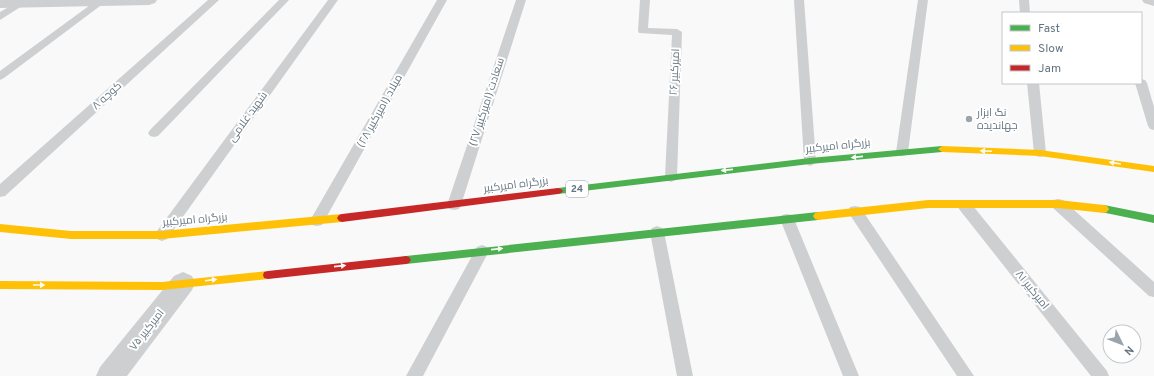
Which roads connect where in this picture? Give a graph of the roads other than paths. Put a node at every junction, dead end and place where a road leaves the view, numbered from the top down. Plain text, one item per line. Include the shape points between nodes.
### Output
1 (103, 0) edge
2 (149, 0) edge
3 (214, 0) edge
4 (284, 0) edge
5 (333, 0) edge
6 (442, 0) edge
7 (521, 0) edge
8 (645, 0) edge
9 (800, 0) edge
10 (923, 0) edge
11 (1024, 0) edge
12 (1150, 0) edge
13 (1154, 1) edge
14 (0, 3) edge
15 (19, 4) junction
16 (1025, 12) edge
17 (0, 17) edge
18 (0, 76) edge
19 (1033, 84) edge
20 (1141, 84) edge
21 (1154, 126) edge
22 (154, 133) dead end
23 (902, 152) junction
24 (1040, 153) junction
25 (810, 161) junction
26 (1154, 169) edge
27 (671, 177) junction
28 (0, 192) edge
29 (1058, 204) junction
30 (454, 205) junction
31 (964, 205) junction
32 (854, 211) junction
33 (788, 219) junction
34 (1154, 220) edge
35 (317, 222) junction
36 (0, 228) edge
37 (657, 232) junction
38 (162, 235) junction
39 (482, 251) junction
40 (183, 284) junction
41 (0, 285) edge
42 (1154, 291) edge
43 (110, 376) edge
44 (414, 376) edge
45 (685, 376) edge
46 (851, 376) edge
47 (966, 376) edge
48 (1101, 376) edge

1 - 2 street
1 - 15 street
1 - 18 lane
3 - 28 lane, کوچه ۸
4 - 22 lane
5 - 38 lane, شهید غلامی
6 - 35 lane, میلاد (امیرکبیر ۲۸)
7 - 30 lane, سعادت (امیرکبیر ۲۷)
8 - 27 lane, امیرکبیر ۲۶ via 643,31 677,32
9 - 25 lane
10 - 23 lane
11 - 16 lane
12 - 13 street
14 - 15 street
15 - 17 lane
19 - 24 lane
20 - 21 lane
24 -> 23 main road, بزرگراه امیرکبیر / 24 via 943,149
23 -> 25 main road, بزرگراه امیرکبیر / 24
26 -> 24 main road, بزرگراه امیرکبیر / 24
25 -> 27 main road, بزرگراه امیرکبیر / 24
27 - 30 main road, بزرگراه امیرکبیر / 24
29 - 31 main road
29 - 34 main road via 1104,209
29 - 42 lane
30 - 35 main road, بزرگراه امیرکبیر / 24
31 - 32 main road via 928,204
31 - 48 lane, امیرکبیر ۸۱
32 - 33 main road
32 - 47 lane
33 - 37 main road
33 - 46 lane
35 - 38 main road, بزرگراه امیرکبیر / 24
36 - 38 main road, بزرگراه امیرکبیر / 24 via 71,234
39 -> 37 main road
37 - 45 lane
40 -> 39 main road
39 - 44 lane
41 -> 40 main road
40 - 43 street, امیرکبیر ۷۵

